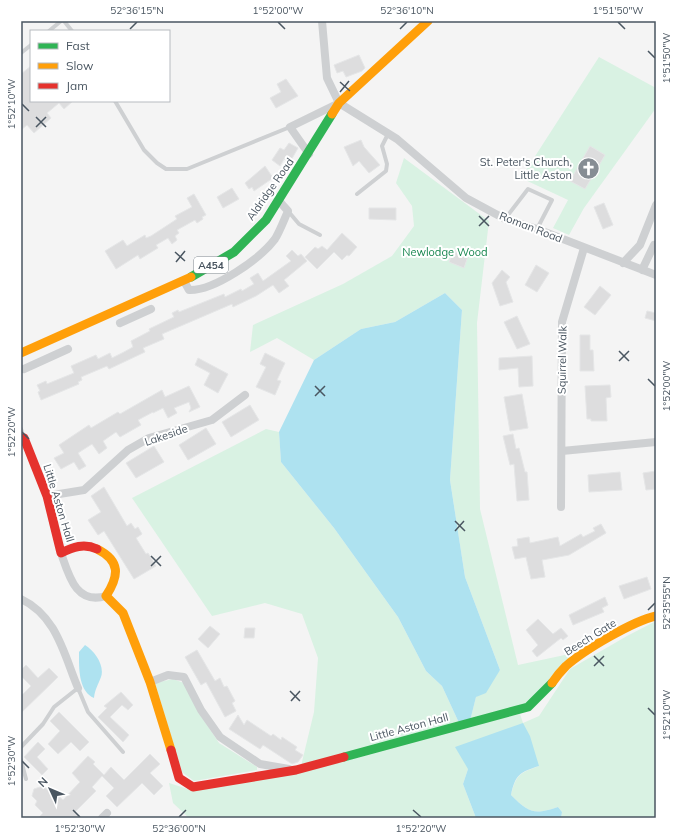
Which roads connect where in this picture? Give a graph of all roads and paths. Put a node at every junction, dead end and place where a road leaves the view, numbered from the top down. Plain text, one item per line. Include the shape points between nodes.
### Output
1 (63, 21) edge
2 (322, 21) edge
3 (428, 21) edge
4 (50, 30) edge
5 (71, 30) edge
6 (30, 46) edge
7 (21, 53) edge
8 (116, 102) edge
9 (339, 103) junction
10 (290, 127) junction
11 (388, 134) junction
12 (309, 154) junction
13 (357, 194) dead end
14 (279, 201) junction
15 (656, 205) edge
16 (288, 211) junction
17 (505, 220) junction
18 (537, 229) junction
19 (320, 235) dead end
20 (654, 245) dead end
21 (584, 248) junction
22 (623, 263) junction
23 (642, 270) junction
24 (656, 275) edge
25 (184, 281) junction
26 (137, 300) junction
27 (151, 308) dead end
28 (141, 312) junction
29 (120, 323) dead end
30 (68, 349) dead end
31 (23, 352) edge
32 (32, 364) junction
33 (24, 369) dead end
34 (244, 395) dead end
35 (21, 429) edge
36 (23, 439) edge
37 (656, 442) edge
38 (562, 451) junction
39 (47, 496) junction
40 (561, 507) dead end
41 (61, 553) junction
42 (106, 596) junction
43 (21, 599) edge
44 (656, 616) edge
45 (150, 682) junction
46 (78, 688) junction
47 (528, 707) joint
48 (21, 747) edge
49 (123, 752) dead end
50 (21, 760) edge
51 (296, 770) junction
52 (26, 779) dead end

1 - 4 lane
1 - 5 lane
2 - 9 street via 327,78
3 - 9 street, A454
6 - 7 lane
8 - 10 lane via 144,150 166,169 187,169
9 - 10 street
9 - 11 street, Roman Road
9 - 12 street, Aldridge Road / A454
10 - 12 street
11 - 13 lane via 382,146 387,164 386,171
11 - 17 street, Roman Road via 466,198
12 - 14 street, Aldridge Road / A454
14 - 16 street
14 - 25 street, Aldridge Road / A454 via 266,220 234,252
15 - 22 street via 640,245
16 - 19 lane via 300,224
16 - 25 street via 275,238 258,258 199,291 189,290
17 - 18 street, Roman Road
17 - 18 lane via 528,189 552,200
18 - 21 street, Roman Road
20 - 23 street
21 - 22 street, Roman Road
21 - 38 street, Squirrel Walk via 562,322
22 - 23 street, Roman Road
23 - 24 street, Roman Road
25 - 26 street, Aldridge Road / A454
26 - 28 street
26 - 31 street, Aldridge Road / A454
27 - 28 street
28 - 29 street
30 - 32 street
31 - 32 street
32 - 33 street
34 - 39 street, Lakeside via 212,420 149,438 128,450 84,490
35 - 36 lane
36 - 39 street, Little Aston Hall
37 - 38 street
38 - 40 street, Squirrel Walk
39 - 41 street, Little Aston Hall
41 - 42 street, Little Aston Hall via 69,576 83,596 95,600
41 - 42 street, Little Aston Hall via 81,546 90,546 105,554 115,566 116,577
42 - 45 street, Little Aston Hall via 123,613
43 - 46 street via 44,615 57,633
44 - 47 street, Beech Gate via 613,635 566,666
45 - 51 street, Little Aston Hall via 168,675 184,678 201,710 220,737 260,764
45 - 51 street, Little Aston Hall via 179,778 193,786
46 - 48 lane via 54,707 43,724
46 - 49 lane via 88,712
47 - 51 street, Little Aston Hall
50 - 52 lane

